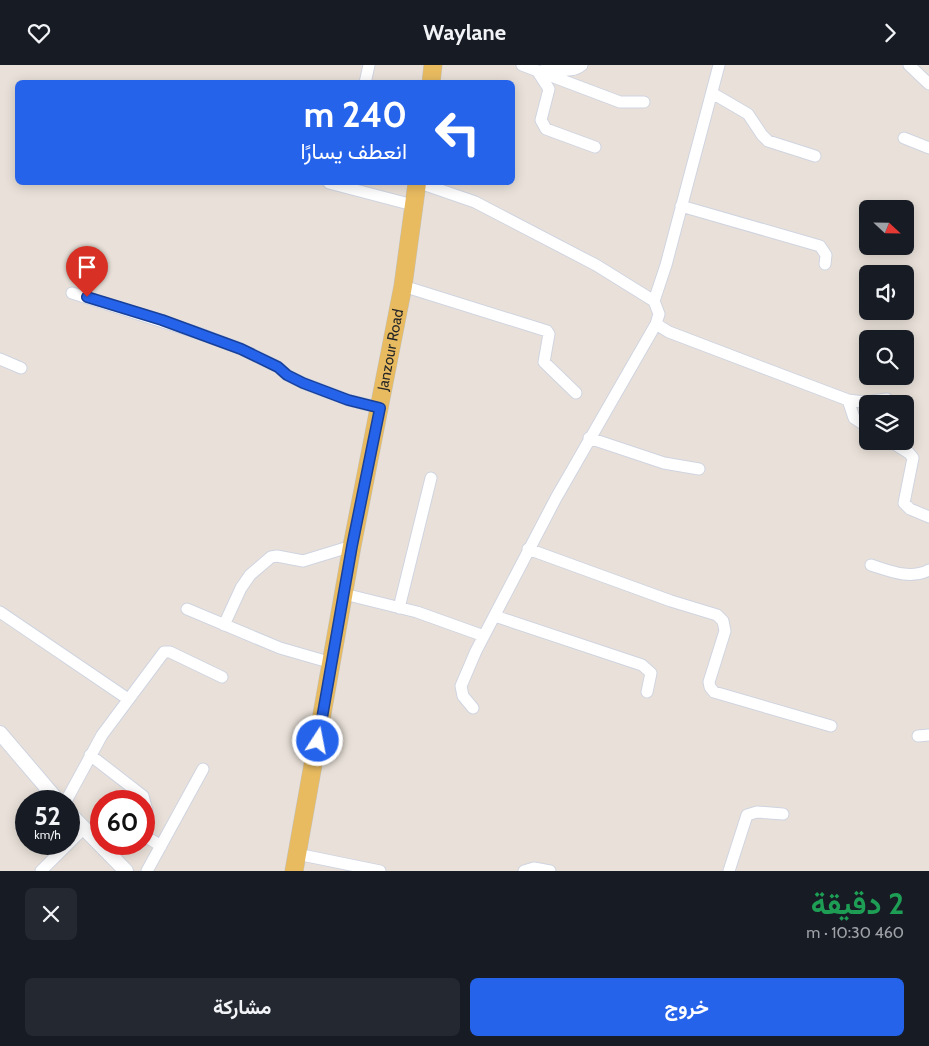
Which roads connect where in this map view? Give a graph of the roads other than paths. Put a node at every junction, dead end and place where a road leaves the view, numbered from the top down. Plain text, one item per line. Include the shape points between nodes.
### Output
1 (369, 65) edge
2 (433, 65) edge
3 (522, 65) edge
4 (582, 65) edge
5 (719, 65) edge
6 (910, 65) edge
7 (538, 72) junction
8 (366, 80) edge
9 (431, 80) edge
10 (929, 84) edge
11 (712, 93) junction
12 (644, 102) dead end
13 (904, 138) dead end
14 (594, 147) dead end
15 (929, 148) edge
16 (815, 157) dead end
17 (336, 185) edge
18 (418, 185) edge
19 (424, 185) edge
20 (413, 205) junction
21 (681, 206) junction
22 (825, 264) dead end
23 (403, 286) junction
24 (72, 293) dead end
25 (654, 301) junction
26 (656, 324) junction
27 (0, 359) edge
28 (21, 369) dead end
29 (576, 393) dead end
30 (848, 401) junction
31 (859, 402) edge
32 (380, 408) junction
33 (859, 421) edge
34 (589, 438) junction
35 (902, 450) edge
36 (699, 469) dead end
37 (431, 478) dead end
38 (929, 517) edge
39 (352, 546) junction
40 (528, 549) junction
41 (871, 565) dead end
42 (929, 569) edge
43 (344, 594) junction
44 (399, 608) junction
45 (187, 609) dead end
46 (0, 612) edge
47 (495, 616) junction
48 (224, 625) junction
49 (484, 636) junction
50 (332, 663) junction
51 (222, 677) dead end
52 (647, 692) dead end
53 (128, 699) junction
54 (473, 708) dead end
55 (831, 726) dead end
56 (0, 733) edge
57 (90, 755) junction
58 (204, 769) dead end
59 (49, 790) edge
60 (72, 790) edge
61 (782, 814) dead end
62 (80, 827) edge
63 (82, 829) joint
64 (161, 846) junction
65 (56, 855) edge
66 (296, 862) edge
67 (41, 871) edge
68 (126, 871) edge
69 (147, 871) edge
70 (380, 871) edge
71 (524, 871) edge
72 (550, 871) edge
73 (729, 871) edge

1 - 8 street
2 - 9 main road
3 - 7 street
4 - 7 street via 568,70 546,67
5 - 11 street
6 - 10 street
7 - 12 street via 620,102
7 - 14 street via 548,89 542,114 543,126
11 - 16 street via 748,114 768,141
11 - 21 street
13 - 15 street
17 - 20 street
18 - 20 main road, Janzour Road
19 - 25 street via 502,215 580,256
20 - 23 main road, Janzour Road
21 - 22 street via 820,246 826,255
21 - 25 street
23 - 29 street via 546,330 544,362
23 - 32 main road, Janzour Road
24 - 32 street via 201,333 256,356 303,383
25 - 26 street via 659,314
26 - 30 street via 712,350
26 - 34 street
27 - 28 street
30 - 31 street
30 - 33 street via 854,418
32 - 39 main road, Janzour Road
34 - 36 street via 664,463
34 - 40 street
35 - 38 street via 913,458 904,503
37 - 44 street
39 - 43 main road, Janzour Road
39 - 48 street via 303,561 271,557 250,575 241,588
40 - 47 street
40 - 55 street via 717,615 723,621 725,631 709,682 714,692
41 - 42 street via 907,575
43 - 44 street
43 - 50 main road, Janzour Road
44 - 49 street
45 - 48 street
46 - 53 street
47 - 49 street
47 - 52 street via 642,665 651,673
48 - 50 street via 296,653
49 - 54 street via 461,686 463,696
50 - 66 main road, Janzour Road
51 - 53 street via 166,651
53 - 57 street
56 - 59 street
57 - 60 street
57 - 64 street via 143,796 147,811 145,836
58 - 64 street
61 - 73 street via 757,812 747,815
62 - 63 street
63 - 68 street
64 - 69 street
65 - 67 street
66 - 70 street
71 - 72 street via 534,868

